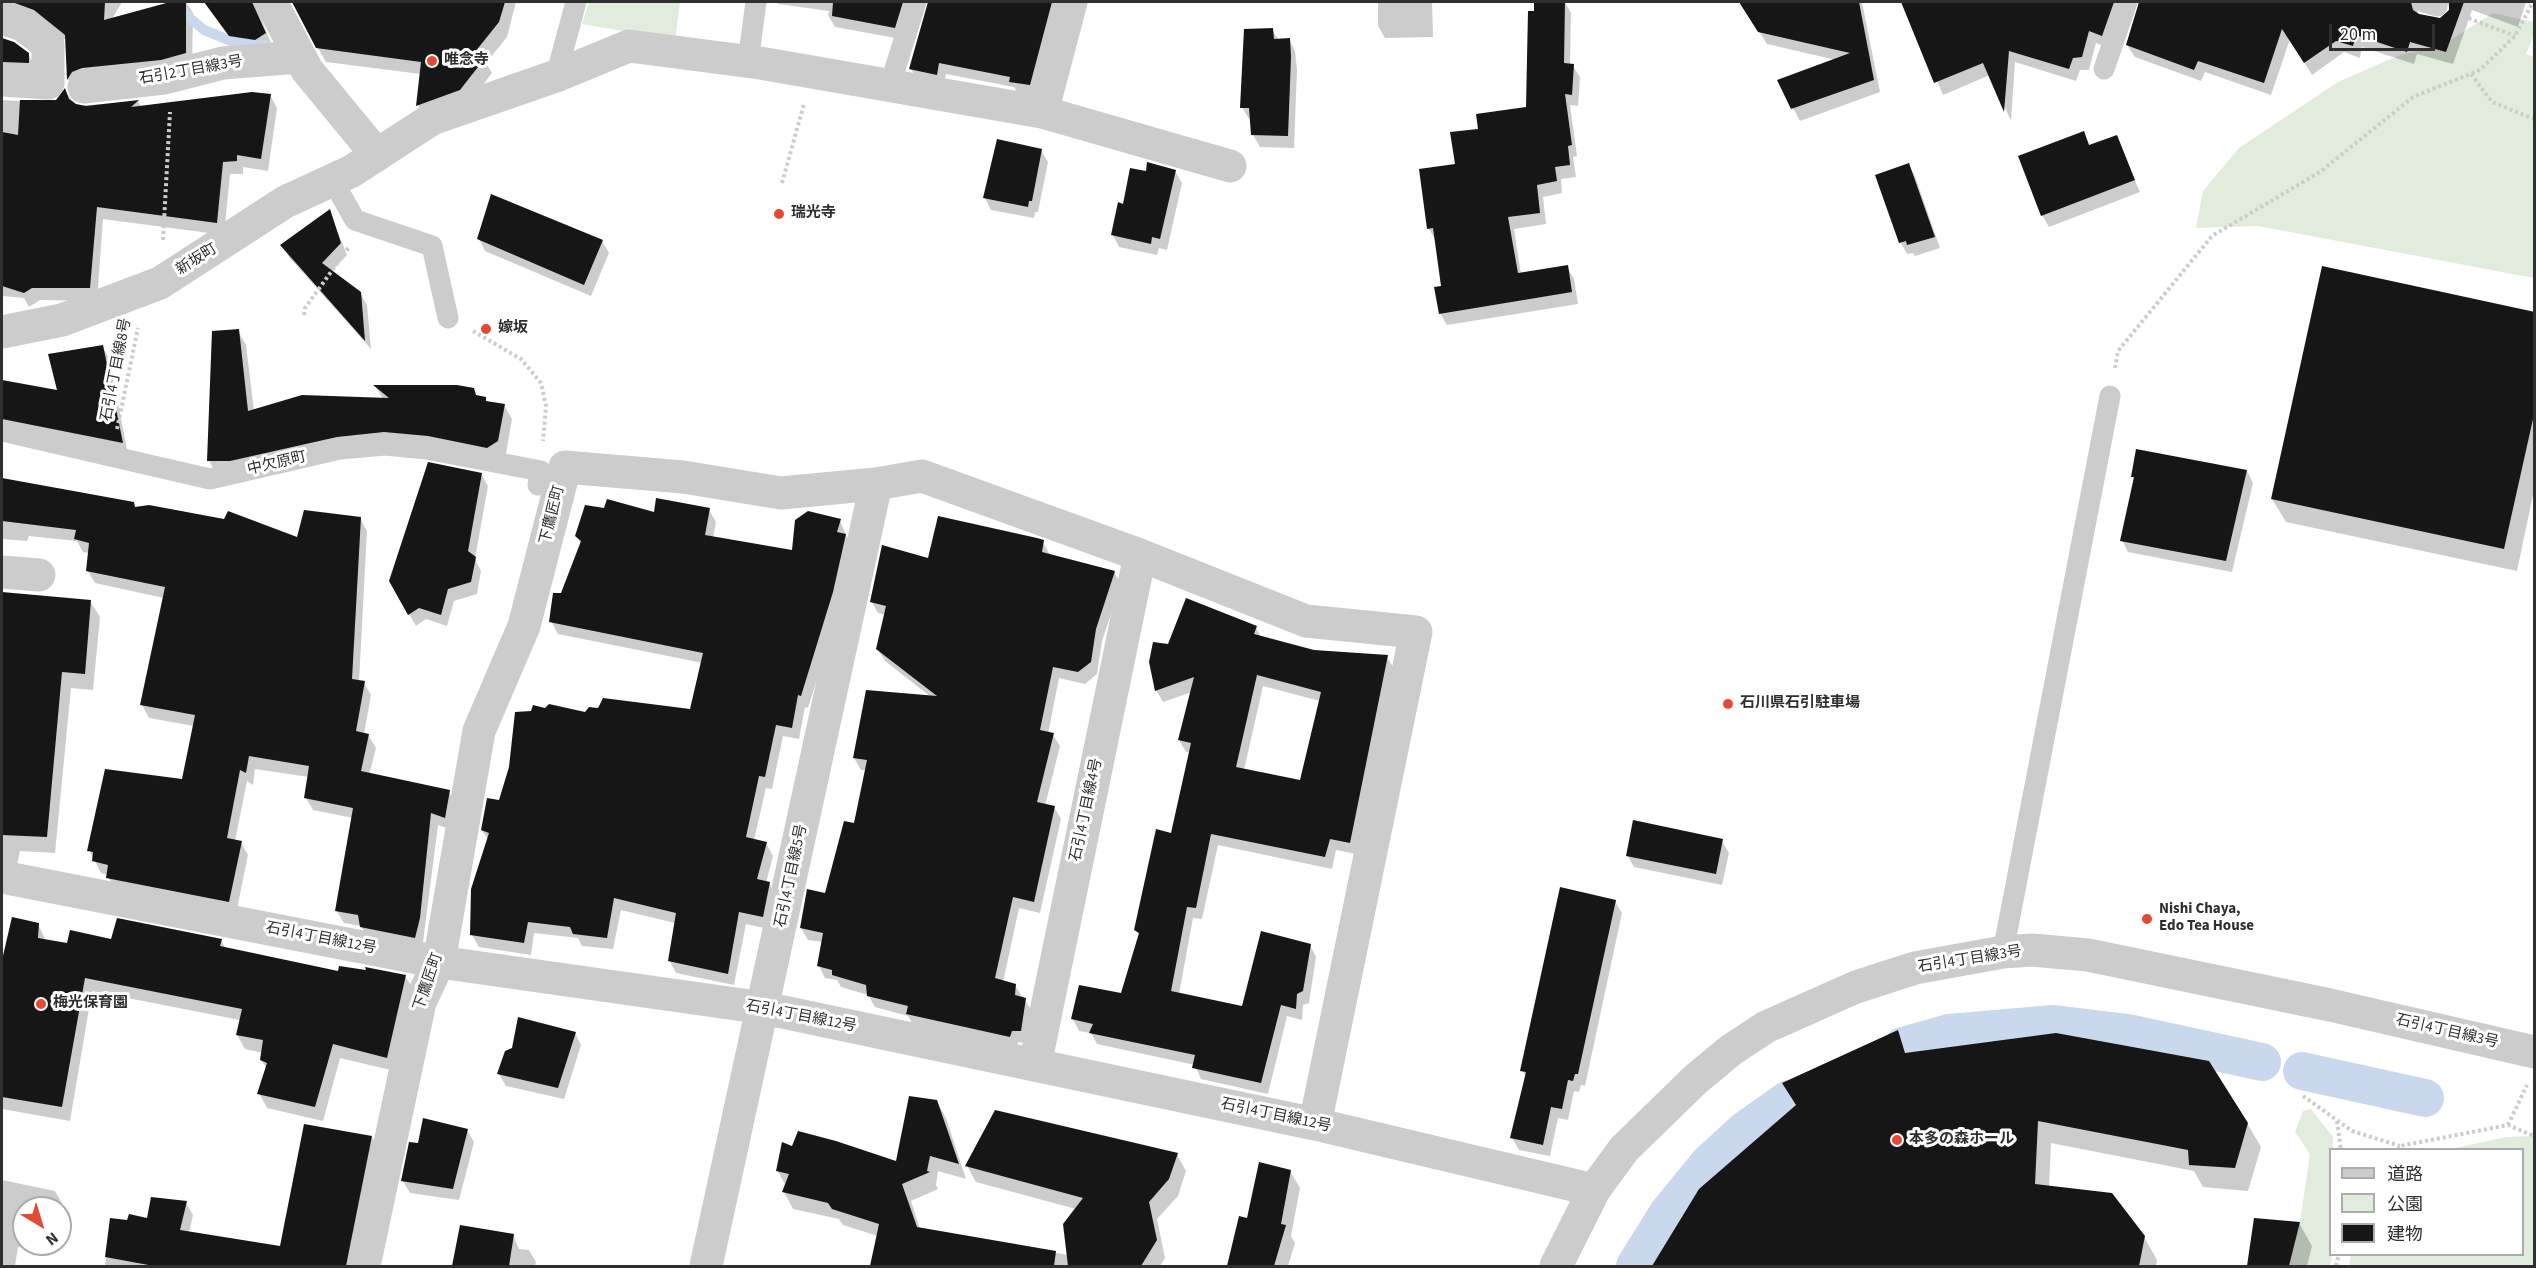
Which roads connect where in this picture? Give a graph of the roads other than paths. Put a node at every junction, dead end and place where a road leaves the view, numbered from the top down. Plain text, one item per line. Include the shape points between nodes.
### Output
1 (271, 2) edge
2 (576, 2) edge
3 (756, 2) edge
4 (916, 2) edge
5 (1071, 2) edge
6 (2127, 2) edge
7 (2, 18) edge
8 (299, 57) junction
9 (748, 62) junction
10 (2104, 69) dead end
11 (556, 76) junction
12 (2, 80) edge
13 (890, 85) junction
14 (84, 87) dead end
15 (1042, 112) junction
16 (377, 155) junction
17 (1230, 166) dead end
18 (333, 181) junction
19 (448, 318) road end
20 (2, 332) edge
21 (2110, 396) road end
22 (2, 431) edge
23 (548, 474) junction
24 (876, 484) junction
25 (1140, 555) junction
26 (2, 572) edge
27 (39, 575) dead end
28 (2, 877) edge
29 (2003, 952) junction
30 (439, 962) junction
31 (764, 1008) junction
32 (1035, 1065) junction
33 (2532, 1065) edge
34 (1315, 1124) junction
35 (1594, 1190) junction
36 (363, 1266) edge
37 (706, 1266) edge
38 (1556, 1266) edge

1 - 8 street
2 - 11 lane
3 - 9 lane
4 - 13 lane
5 - 15 street
6 - 10 lane
7 - 12 street via 23,25 48,44 48,83
8 - 14 street, 石引2丁目線3号 via 223,63 172,76
8 - 16 street
9 - 11 street, 新坂町 via 629,46
9 - 13 street, 新坂町
11 - 16 street, 新坂町 via 432,119
13 - 15 street, 新坂町
15 - 17 street, 新坂町
16 - 18 street, 新坂町
18 - 19 lane via 355,220 432,246
18 - 20 street, 新坂町 via 285,202 160,283 62,320
21 - 29 lane
22 - 23 lane, 中欠原町 via 210,479 339,449 385,445 426,448
23 - 24 street via 683,477 781,493
23 - 30 street, 下鷹匠町 via 524,626 478,731
24 - 25 street via 922,476
24 - 31 street, 石引4丁目線5号
25 - 32 street, 石引4丁目線4号
25 - 34 street via 1306,621 1416,632
26 - 27 street
28 - 30 street, 石引4丁目線12号
29 - 33 street, 石引4丁目線3号 via 2032,950 2088,955 2330,1005
29 - 35 street, 石引4丁目線3号 via 1915,968 1875,980 1766,1027 1731,1050 1664,1107 1624,1149
30 - 31 street, 石引4丁目線12号
30 - 36 street, 下鷹匠町 via 420,1002
31 - 32 street, 石引4丁目線12号
31 - 37 street, 石引4丁目線5号
32 - 34 street, 石引4丁目線12号
34 - 35 street, 石引4丁目線12号
35 - 38 street, 石引4丁目線3号

